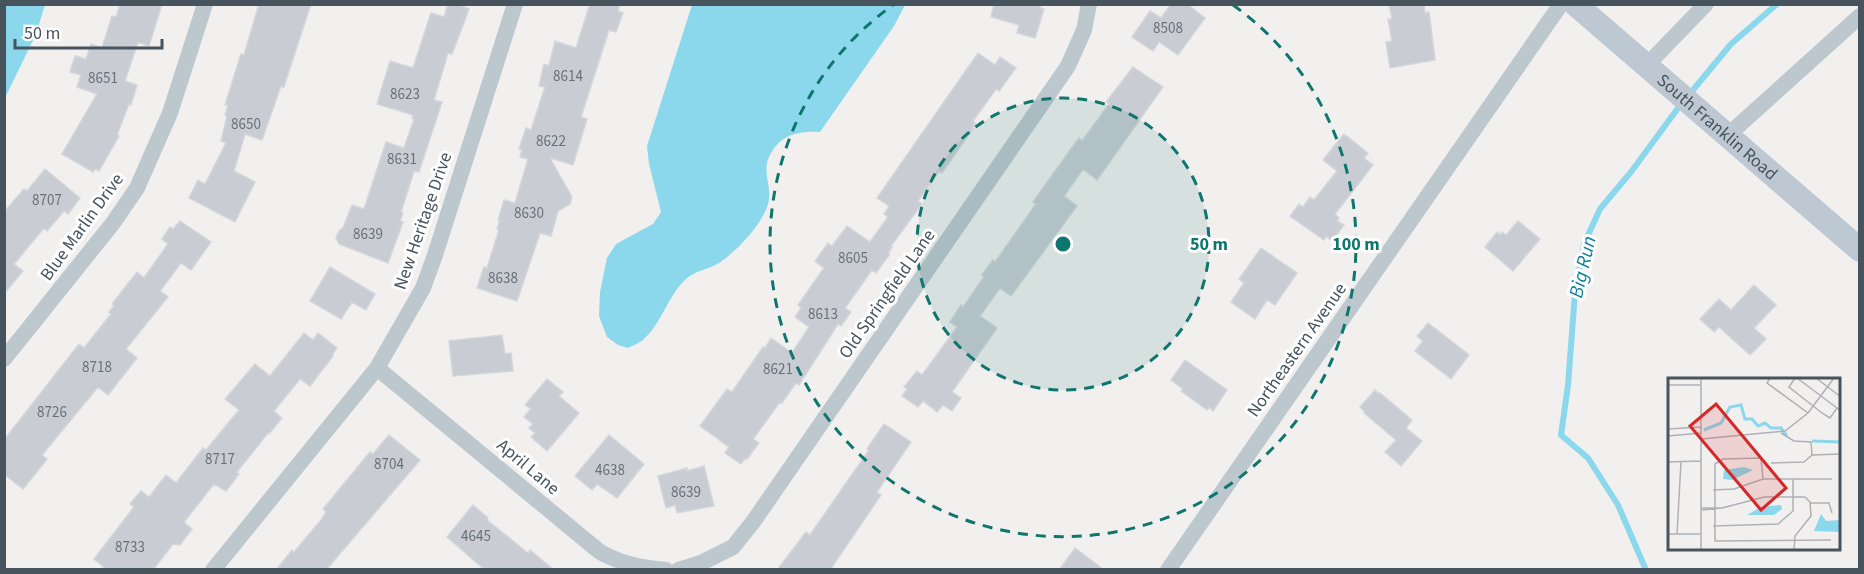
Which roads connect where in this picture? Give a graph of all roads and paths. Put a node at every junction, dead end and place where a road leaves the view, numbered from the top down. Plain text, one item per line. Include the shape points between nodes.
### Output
1 (204, 4) edge
2 (514, 4) edge
3 (1089, 4) edge
4 (1561, 4) edge
5 (1575, 4) edge
6 (1707, 4) edge
7 (1860, 16) edge
8 (1646, 66) junction
9 (1727, 136) junction
10 (1860, 250) edge
11 (4, 359) edge
12 (377, 368) junction
13 (213, 570) edge
14 (666, 570) edge
15 (678, 570) edge
16 (1168, 570) edge

1 - 11 street, Blue Marlin Drive via 170,113 136,188 106,232
2 - 12 street, New Heritage Drive via 423,288
3 - 15 street, Old Springfield Lane via 1084,30 1068,66 753,522 733,547
4 - 16 street, Northeastern Avenue
5 - 8 main road, South Franklin Road
6 - 8 street
7 - 9 street
8 - 9 main road, South Franklin Road
9 - 10 main road, South Franklin Road
12 - 13 street, New Heritage Drive
12 - 14 street, April Lane via 600,552 617,561

